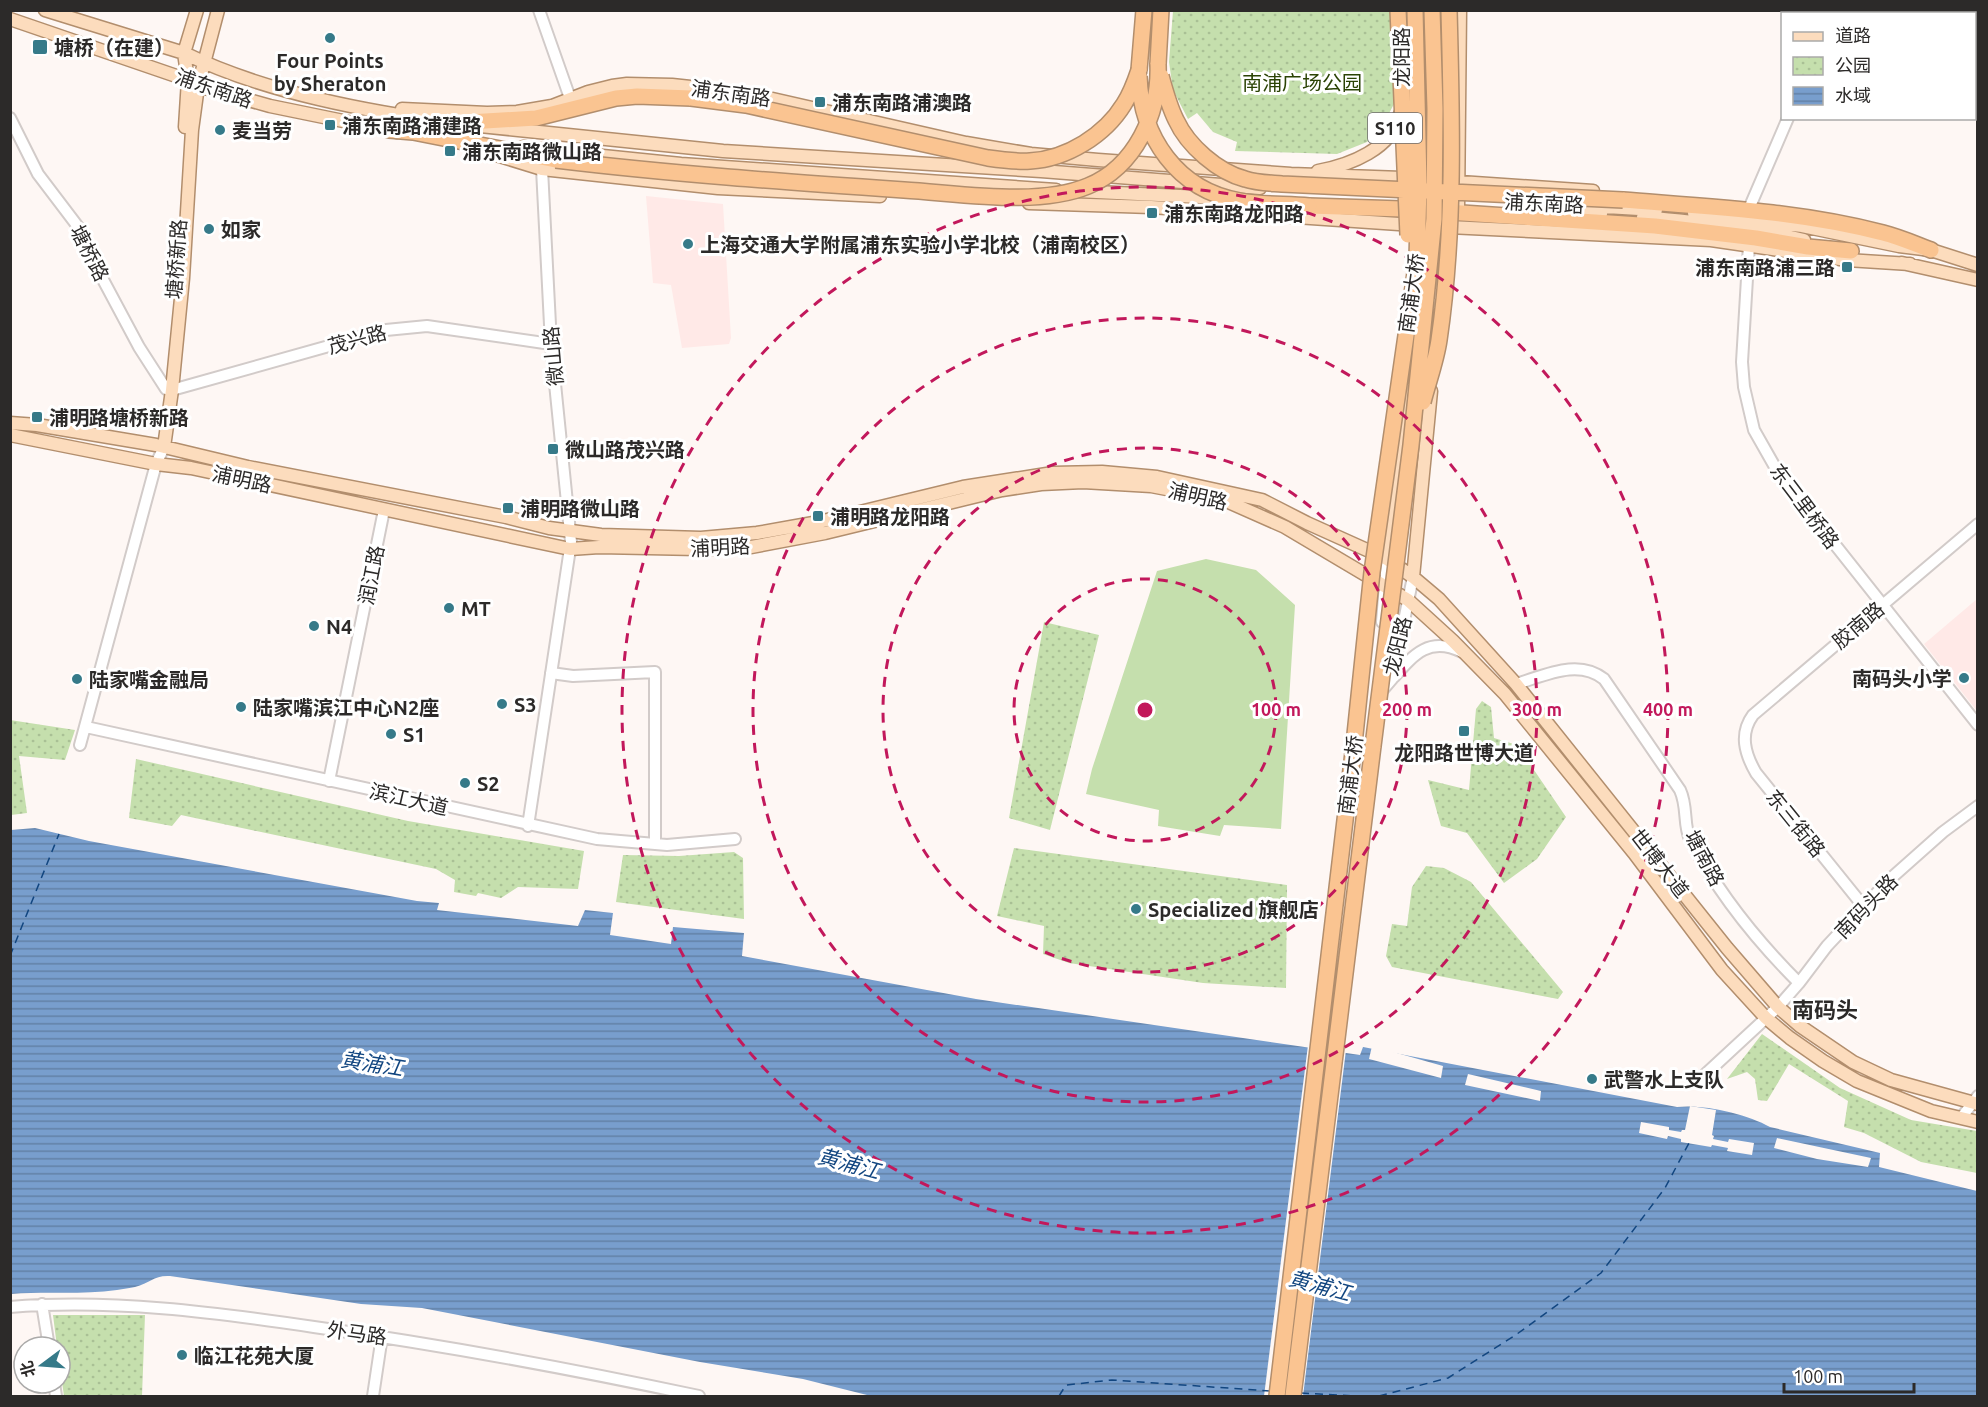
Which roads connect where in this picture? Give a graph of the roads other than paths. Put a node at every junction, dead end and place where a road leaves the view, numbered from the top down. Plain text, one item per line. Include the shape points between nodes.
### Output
1 (45, 10) edge
2 (197, 10) edge
3 (218, 10) edge
4 (539, 10) edge
5 (1144, 10) edge
6 (1161, 10) edge
7 (1400, 10) edge
8 (1415, 10) edge
9 (1432, 10) edge
10 (1449, 10) edge
11 (1460, 10) edge
12 (10, 19) edge
13 (184, 53) junction
14 (203, 63) junction
15 (1158, 64) junction
16 (1139, 70) junction
17 (193, 83) junction
18 (570, 98) junction
19 (362, 108) junction
20 (10, 118) edge
21 (1787, 120) edge
22 (452, 123) junction
23 (389, 130) junction
24 (1098, 160) junction
25 (1141, 163) junction
26 (542, 169) junction
27 (1041, 171) junction
28 (1290, 174) junction
29 (1117, 178) junction
30 (1460, 183) junction
31 (1111, 200) junction
32 (1458, 203) junction
33 (1751, 204) junction
34 (1428, 226) junction
35 (1749, 245) junction
36 (1930, 250) junction
37 (1851, 251) junction
38 (1910, 264) junction
39 (1971, 264) edge
40 (1977, 280) edge
41 (1421, 294) junction
42 (1407, 318) junction
43 (551, 344) junction
44 (169, 390) junction
45 (10, 423) edge
46 (10, 435) edge
47 (1411, 445) junction
48 (160, 446) junction
49 (156, 464) junction
50 (384, 510) junction
51 (1977, 524) edge
52 (570, 541) junction
53 (1387, 559) junction
54 (1413, 577) junction
55 (1384, 587) junction
56 (1408, 600) junction
57 (1882, 605) junction
58 (1482, 668) junction
59 (551, 673) junction
60 (1392, 679) junction
61 (1516, 684) junction
62 (1977, 725) edge
63 (86, 727) junction
64 (1745, 731) joint
65 (81, 745) dead end
66 (329, 781) junction
67 (1977, 806) edge
68 (528, 826) junction
69 (735, 839) dead end
70 (655, 844) junction
71 (1864, 907) junction
72 (1799, 983) junction
73 (1778, 1006) junction
74 (1766, 1017) junction
75 (1697, 1082) dead end
76 (1975, 1101) edge
77 (1961, 1119) junction
78 (1977, 1122) edge
79 (42, 1304) junction
80 (10, 1307) edge
81 (46, 1335) edge
82 (382, 1336) junction
83 (373, 1396) edge
84 (699, 1396) edge
85 (1277, 1396) edge
86 (1293, 1396) edge

1 - 13 main road, 浦东南路
2 - 13 main road
3 - 14 main road, 塘桥新路
4 - 18 street
5 - 16 highway
6 - 15 highway
7 - 28 main road, 龙阳路 / S110 via 1402,97 1395,128 1379,146 1360,158 1331,168
7 - 42 highway, bridge via 1408,219
8 - 42 highway, 南浦大桥, bridge via 1419,185 1417,259
9 - 47 highway, 南浦大桥, bridge via 1434,219
10 - 47 highway, bridge via 1449,241 1439,342
11 - 30 main road
12 - 17 main road, 浦东南路
13 - 14 main road, 浦东南路
13 - 17 main road, 塘桥新路
14 - 17 main road, 塘桥新路
14 - 19 main road, 浦东南路 via 329,102
15 - 23 highway, bridge via 1150,117 1131,152 1098,181 1048,197 670,174 556,160
15 - 36 highway, bridge via 1177,123 1190,140 1218,166 1248,180 1623,200 1771,213 1841,223
16 - 22 highway, bridge via 1123,105 1094,136 1056,157 1029,162 988,158 746,105 691,98 616,98 536,118
16 - 37 highway, bridge via 1146,119 1166,156 1193,183 1241,201 1578,220 1695,230
17 - 23 main road, 浦东南路 via 270,106
17 - 44 main road, 塘桥新路
18 - 19 main road, 浦东南路 via 552,106 505,113
18 - 24 main road, 浦东南路 via 627,84 713,89 966,143
19 - 22 main road, 浦东南路
20 - 44 street, 塘桥路 via 39,174 79,228 139,347
21 - 33 street
22 - 27 main road, 浦东南路 via 723,151
23 - 26 main road, 浦东南路 via 482,150
23 - 31 main road, 浦东南路 via 414,129 638,160
24 - 25 main road, 浦东南路
24 - 27 main road, 浦东南路
25 - 28 main road, 浦东南路
25 - 29 main road
26 - 31 main road, 浦东南路 via 718,188
26 - 43 street, 微山路
27 - 29 main road, 浦东南路
28 - 30 main road, 浦东南路
29 - 31 main road
29 - 32 main road, 浦东南路
30 - 32 main road
30 - 33 main road, 浦东南路
31 - 32 main road, 浦东南路
31 - 34 main road, 浦东南路 via 1151,207
32 - 36 main road, 浦东南路 via 1705,214 1802,226
32 - 37 main road, 浦东南路 via 1709,223 1773,232
33 - 39 main road, 浦东南路 via 1831,214 1904,234
34 - 35 main road, 浦东南路
34 - 41 main road, 龙阳路
35 - 38 main road, 浦东南路 via 1847,260
35 - 57 street, 东三里桥路 via 1742,362 1754,430 1779,474
36 - 39 main road, 浦东南路
37 - 38 main road, 浦东南路
38 - 40 main road, 浦东南路
41 - 53 main road, 龙阳路
41 - 54 main road, 龙阳路 via 1432,375
42 - 85 highway, 南浦大桥, bridge via 1372,572
43 - 44 street, 茂兴路 via 427,326 386,330
43 - 52 street, 微山路
44 - 48 main road, 塘桥新路
45 - 48 main road, 浦明路
46 - 49 main road, 浦明路
47 - 86 highway, 南浦大桥, bridge
48 - 49 street, 塘桥新路
48 - 52 main road, 浦明路 via 506,517
49 - 50 main road, 浦明路 via 191,468
49 - 63 street, 塘桥新路
50 - 52 main road, 浦明路
50 - 66 street, 润江路
51 - 57 street, 胶南路
52 - 53 main road, 浦明路 via 601,535 701,538 757,533 963,487 1053,473 1101,472 1157,477 1262,500
52 - 55 main road, 浦明路 via 599,547 746,548 1002,490 1083,482 1151,486 1224,500 1284,527
52 - 59 street, 微山路
53 - 54 main road, 世博大道
53 - 55 street, 龙阳路
54 - 56 street, 龙阳路
54 - 61 main road, 世博大道
55 - 56 main road, 浦明路
55 - 60 street, 龙阳路 via 1376,697
56 - 58 main road, 世博大道
56 - 60 street, 龙阳路
57 - 62 street, 东三里桥路
57 - 64 street, 胶南路 via 1753,715
58 - 60 street via 1461,651 1436,645 1416,653
58 - 74 main road, 世博大道 via 1634,853 1722,970
59 - 68 street, 微山路
59 - 70 street via 573,676 655,672
61 - 72 street, 塘南路 via 1575,669 1590,670 1604,679 1680,790 1690,839 1730,902
61 - 73 main road, 世博大道
63 - 65 street, 塘桥新路
63 - 66 street, 滨江大道
64 - 71 street, 东三街路 via 1746,753 1756,773
66 - 68 street, 滨江大道
67 - 71 street, 南码头路 via 1889,880
68 - 70 street, 滨江大道 via 597,840
69 - 70 street, 滨江大道
71 - 72 street, 南码头路
72 - 73 street, 南码头路
73 - 74 street, 南码头路
73 - 76 main road, 世博大道 via 1853,1062 1891,1080
74 - 75 street, 南码头路
74 - 77 main road, 世博大道 via 1790,1038 1857,1081 1930,1111
76 - 77 street
77 - 78 main road, 世博大道
79 - 80 street, 外马路
79 - 81 street
79 - 82 street, 外马路 via 137,1305
82 - 83 street
82 - 84 street, 外马路

